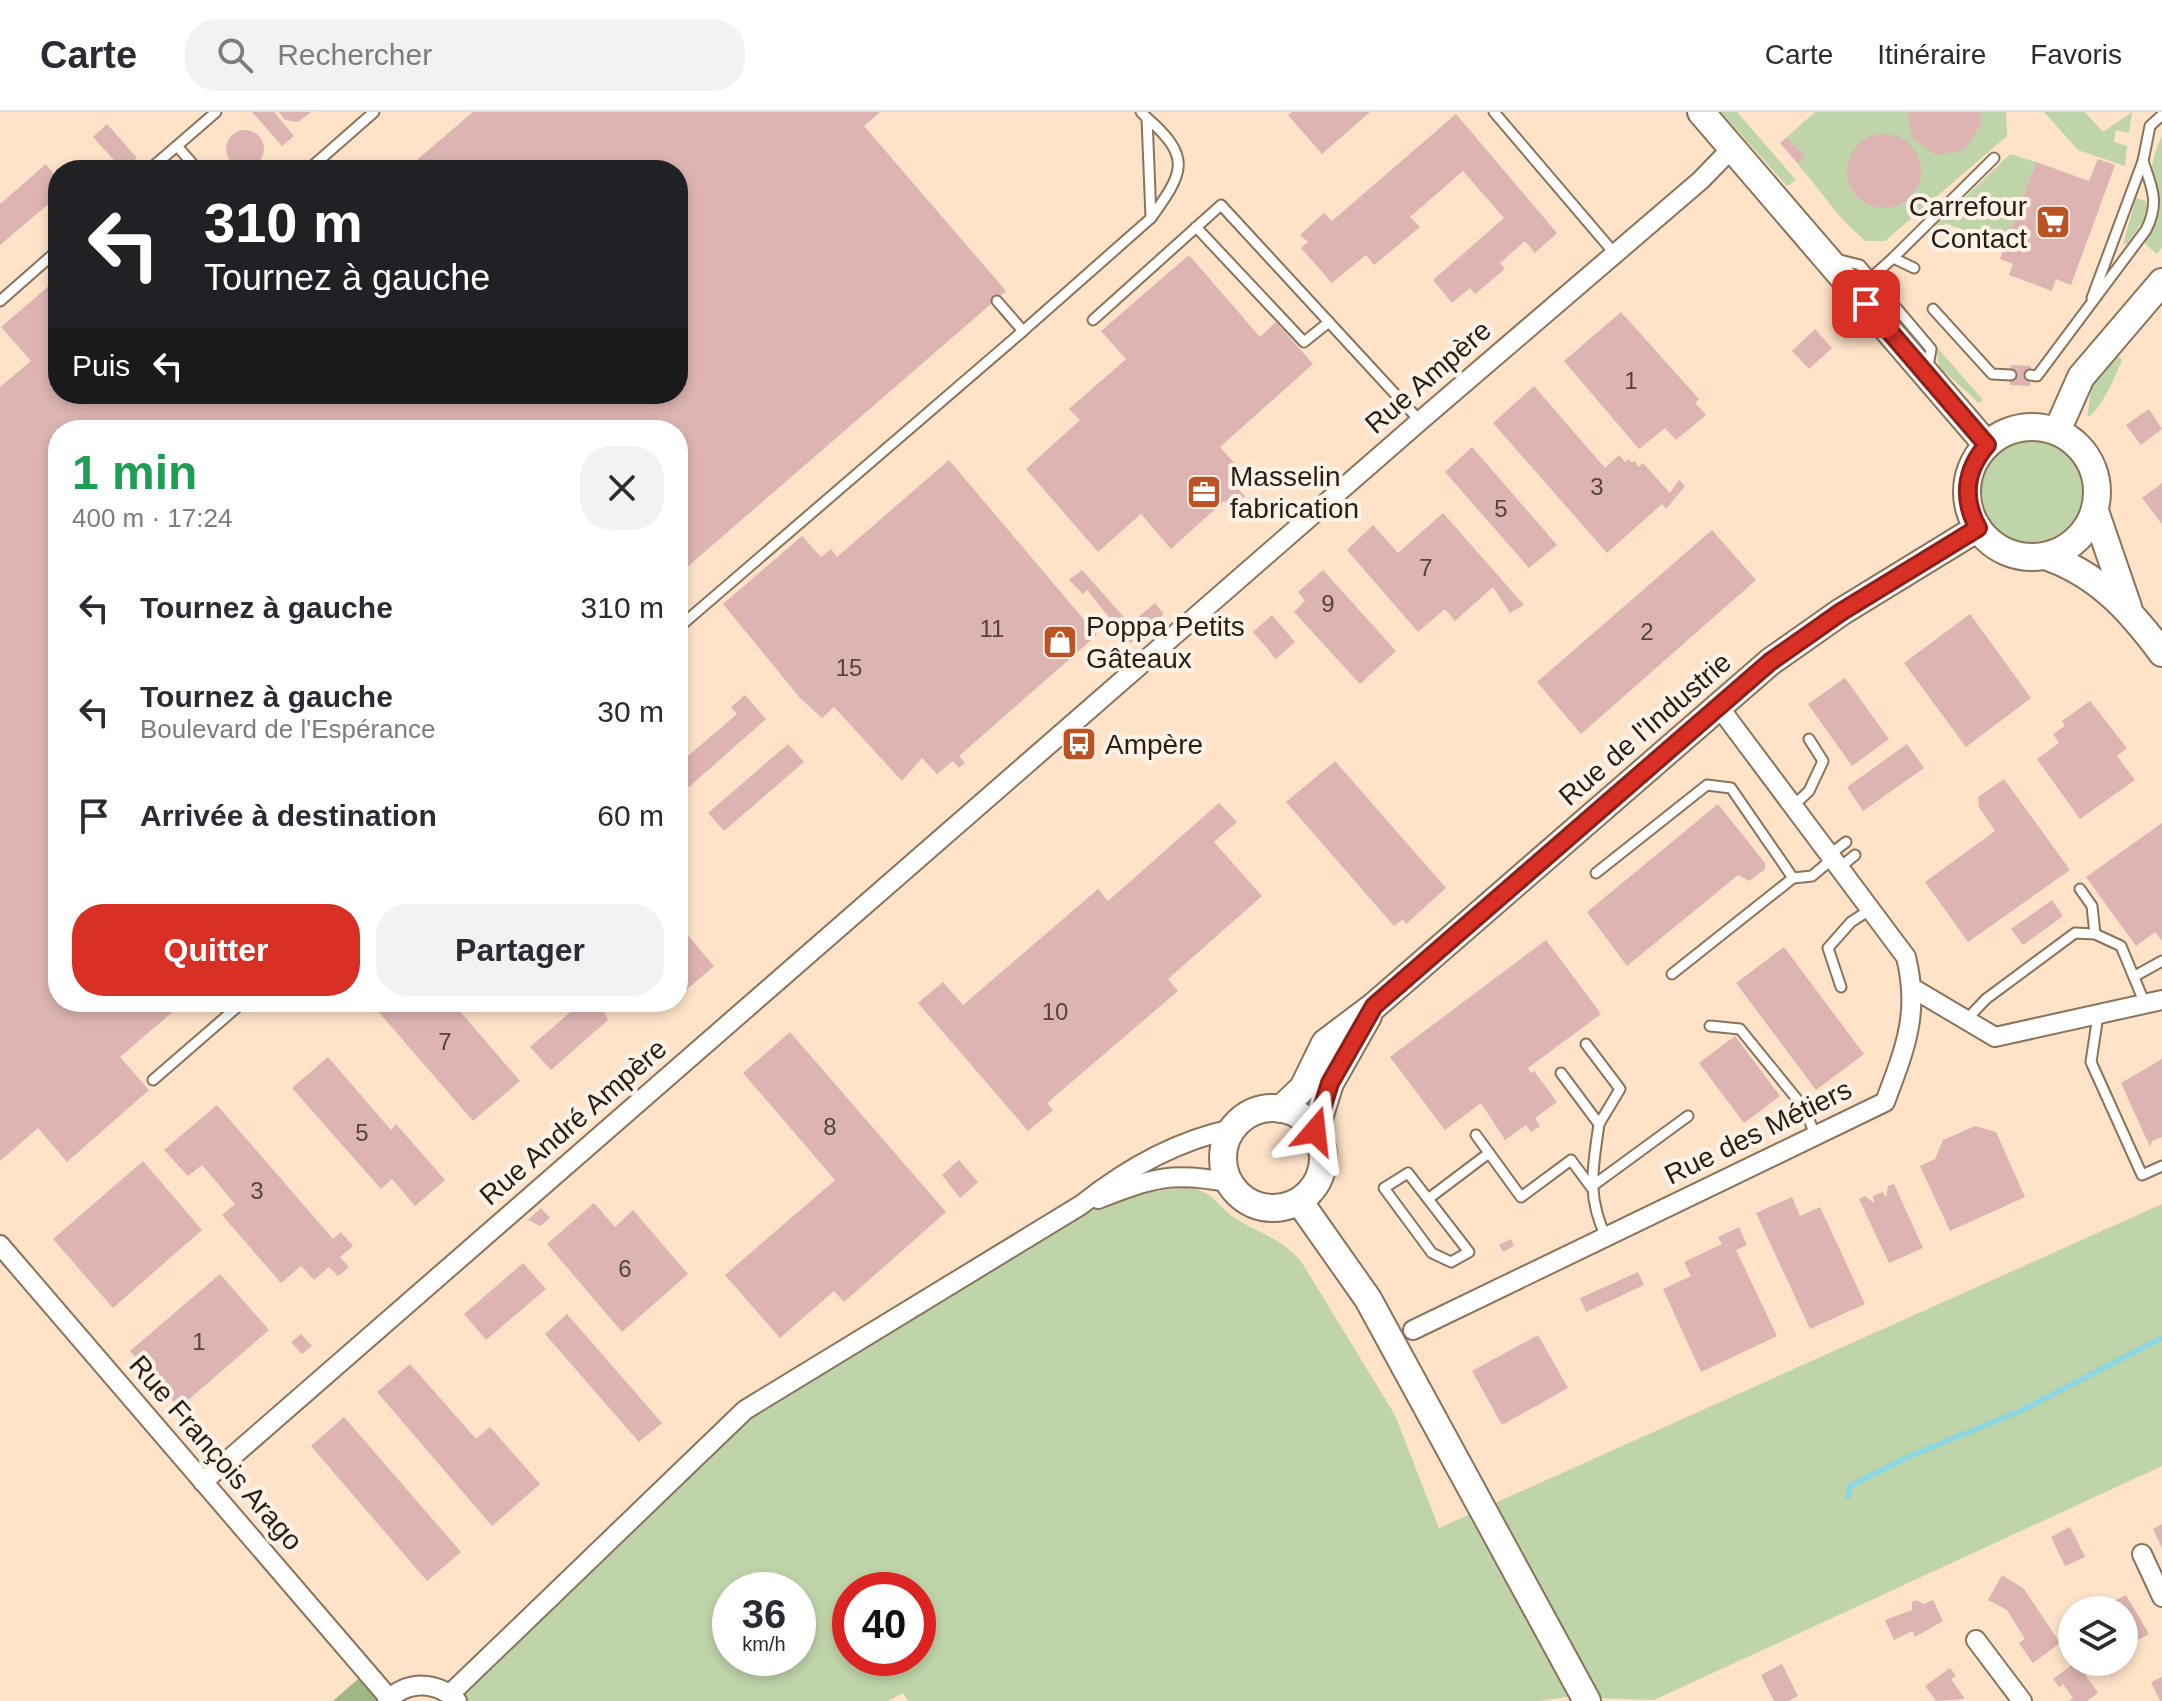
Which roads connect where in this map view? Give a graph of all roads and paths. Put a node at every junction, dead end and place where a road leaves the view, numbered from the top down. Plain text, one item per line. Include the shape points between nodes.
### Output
1 (216, 112) edge
2 (374, 112) edge
3 (1494, 112) edge
4 (1701, 112) edge
5 (1144, 115) edge
6 (2162, 115) edge
7 (177, 146) junction
8 (1732, 148) junction
9 (1994, 158) dead end
10 (161, 160) edge
11 (189, 160) edge
12 (319, 160) edge
13 (2143, 161) junction
14 (1151, 218) junction
15 (1196, 227) junction
16 (1615, 254) junction
17 (1825, 256) junction
18 (1893, 258) junction
19 (48, 259) edge
20 (1914, 268) dead end
21 (1871, 278) junction
22 (2162, 282) edge
23 (0, 301) edge
24 (997, 301) dead end
25 (1933, 309) dead end
26 (2086, 312) junction
27 (1093, 320) dead end
28 (1329, 322) junction
29 (1023, 331) junction
30 (1927, 375) junction
31 (2011, 375) dead end
32 (2030, 375) dead end
33 (1420, 421) junction
34 (2057, 431) junction
35 (1987, 445) junction
36 (2095, 511) junction
37 (1978, 528) junction
38 (2045, 556) junction
39 (2128, 607) junction
40 (688, 619) edge
41 (2162, 653) edge
42 (1719, 707) junction
43 (1809, 739) dead end
44 (1015, 774) joint
45 (1792, 807) junction
46 (1846, 842) dead end
47 (1855, 855) dead end
48 (1832, 862) junction
49 (1596, 873) dead end
50 (1793, 878) junction
51 (2080, 889) dead end
52 (1868, 911) junction
53 (2095, 934) junction
54 (2162, 961) edge
55 (1672, 974) dead end
56 (2135, 976) junction
57 (1841, 987) dead end
58 (1914, 989) junction
59 (2154, 1002) edge
60 (1374, 1006) junction
61 (231, 1012) edge
62 (2098, 1015) junction
63 (1966, 1020) junction
64 (1710, 1026) dead end
65 (1586, 1044) dead end
66 (1561, 1073) dead end
67 (153, 1080) dead end
68 (1281, 1109) junction
69 (1688, 1116) dead end
70 (1599, 1124) junction
71 (1232, 1129) junction
72 (1315, 1131) junction
73 (1476, 1135) dead end
74 (1815, 1135) junction
75 (1489, 1153) junction
76 (2162, 1166) edge
77 (1230, 1183) junction
78 (1591, 1187) junction
79 (1428, 1199) junction
80 (1299, 1201) junction
81 (1081, 1205) junction
82 (1606, 1237) junction
83 (0, 1245) edge
84 (1413, 1330) dead end
85 (203, 1482) junction
86 (2142, 1554) dead end
87 (2162, 1597) edge
88 (1976, 1640) dead end
89 (454, 1697) edge
90 (388, 1700) edge
91 (1587, 1701) edge
92 (2022, 1701) edge

1 - 7 lane
2 - 12 lane
3 - 16 lane
4 - 8 street
5 - 14 lane
5 - 14 lane via 1169,137 1181,159 1176,183
6 - 13 lane via 2150,126
7 - 10 lane
7 - 11 lane
8 - 16 street, Rue Ampère
8 - 17 street
9 - 18 lane
13 - 26 lane
13 - 26 lane via 2155,212
14 - 29 lane
15 - 27 lane
15 - 28 lane via 1304,342
15 - 28 lane via 1221,205
16 - 33 street, Rue Ampère
17 - 21 lane via 1860,265
17 - 30 street
18 - 20 lane
18 - 21 lane
19 - 23 lane
21 - 30 lane via 1931,349
22 - 34 street via 2081,377
24 - 29 lane
25 - 31 lane via 1992,374
26 - 32 lane via 2037,376
28 - 33 lane
29 - 40 lane
30 - 35 street
33 - 44 street, Rue Ampère
34 - 35 street via 2020,428
34 - 36 street via 2088,458 2097,483
35 - 37 street via 1967,485
36 - 38 street via 2076,540
36 - 39 street
37 - 38 street via 2008,552
37 - 42 street, Rue de l'Industrie via 1805,636
38 - 39 street via 2074,567
39 - 41 street
42 - 45 street, Rue des Métiers
42 - 60 street, Rue de l'Industrie
43 - 45 lane via 1823,761 1809,791
44 - 85 street, Rue André Ampère
45 - 48 street, Rue des Métiers
46 - 48 lane
47 - 48 lane
48 - 50 lane via 1812,876
48 - 52 street, Rue des Métiers
49 - 50 lane via 1707,785 1731,788
50 - 55 lane
51 - 53 lane via 2092,906
52 - 57 lane via 1828,948
52 - 58 street, Rue des Métiers via 1906,957
53 - 56 lane via 2121,946
53 - 63 lane via 2075,933
54 - 56 lane
56 - 59 lane
58 - 63 street
58 - 74 street, Rue des Métiers via 1906,1047 1885,1102
59 - 62 street
60 - 68 street, Rue de l'Industrie via 1325,1043 1303,1088
60 - 72 street, Rue de l'Industrie via 1330,1083
61 - 67 lane
62 - 63 street via 1995,1037
62 - 76 lane via 2091,1062 2142,1175
64 - 74 lane via 1740,1029 1805,1109
65 - 70 lane via 1620,1089
66 - 70 lane
68 - 71 street via 1257,1110
68 - 72 street via 1306,1120
69 - 78 lane
70 - 78 lane
71 - 77 street via 1223,1152
71 - 81 street via 1156,1155 1118,1175
72 - 80 street via 1322,1167 1315,1185
73 - 75 lane
74 - 82 street, Rue des Métiers
75 - 78 lane via 1521,1197 1571,1160
75 - 79 lane
77 - 80 street via 1257,1205 1277,1208
77 - 81 street via 1176,1175 1143,1181
78 - 82 lane
79 - 79 lane via 1469,1252 1451,1262 1432,1253 1384,1188 1408,1173
80 - 91 street via 1368,1299
81 - 89 street via 745,1410
82 - 84 street, Rue des Métiers
83 - 85 street, Rue François Arago
85 - 90 street, Rue François Arago
86 - 87 street
88 - 92 street
89 - 90 street via 419,1685

